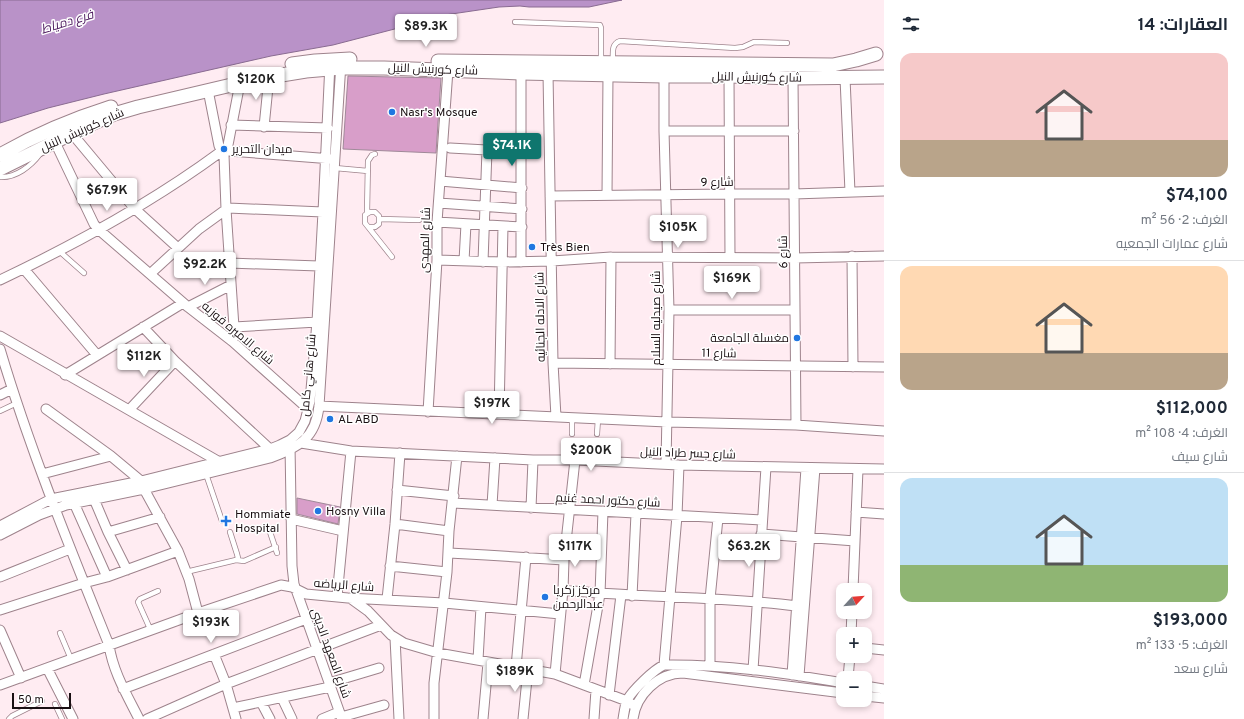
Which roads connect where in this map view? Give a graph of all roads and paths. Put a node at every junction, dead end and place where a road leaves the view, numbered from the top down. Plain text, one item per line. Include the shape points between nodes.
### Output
1 (515, 22) dead end
2 (787, 43) dead end
3 (882, 51) edge
4 (856, 60) junction
5 (336, 64) junction
6 (607, 67) junction
7 (448, 70) junction
8 (522, 73) junction
9 (548, 73) junction
10 (270, 76) junction
11 (664, 76) junction
12 (729, 76) junction
13 (884, 77) edge
14 (793, 78) junction
15 (845, 78) junction
16 (859, 78) junction
17 (240, 83) junction
18 (208, 90) junction
19 (231, 125) junction
20 (264, 127) junction
21 (328, 128) junction
22 (68, 129) junction
23 (794, 130) junction
24 (664, 131) junction
25 (729, 131) junction
26 (50, 139) junction
27 (450, 148) dead end
28 (224, 150) junction
29 (487, 150) junction
30 (522, 152) junction
31 (375, 154) dead end
32 (0, 155) edge
33 (332, 162) junction
34 (0, 169) edge
35 (368, 171) junction
36 (0, 177) edge
37 (440, 181) junction
38 (486, 185) junction
39 (522, 188) junction
40 (884, 191) edge
41 (850, 192) junction
42 (730, 194) junction
43 (794, 194) junction
44 (607, 195) junction
45 (666, 195) junction
46 (550, 196) junction
47 (439, 203) junction
48 (485, 207) junction
49 (135, 209) junction
50 (226, 209) junction
51 (522, 209) junction
52 (323, 212) junction
53 (367, 213) junction
54 (380, 219) junction
55 (419, 220) dead end
56 (437, 222) junction
57 (466, 224) junction
58 (484, 225) junction
59 (503, 226) junction
60 (369, 227) junction
61 (522, 227) junction
62 (98, 229) junction
63 (178, 248) junction
64 (58, 250) junction
65 (852, 256) junction
66 (884, 256) edge
67 (392, 257) dead end
68 (611, 257) junction
69 (668, 257) junction
70 (730, 257) junction
71 (795, 258) junction
72 (437, 260) junction
73 (464, 261) junction
74 (552, 261) junction
75 (483, 262) junction
76 (502, 262) junction
77 (521, 262) junction
78 (229, 263) junction
79 (320, 266) junction
80 (24, 268) junction
81 (84, 273) dead end
82 (150, 274) junction
83 (0, 280) edge
84 (231, 285) junction
85 (186, 305) junction
86 (669, 310) junction
87 (795, 310) junction
88 (320, 317) junction
89 (143, 327) junction
90 (234, 327) junction
91 (0, 336) edge
92 (233, 342) junction
93 (0, 349) edge
94 (97, 355) junction
95 (175, 360) junction
96 (553, 364) junction
97 (610, 364) junction
98 (668, 365) junction
99 (796, 366) junction
100 (852, 367) junction
101 (884, 367) edge
102 (66, 375) junction
103 (12, 389) junction
104 (0, 395) edge
105 (17, 402) junction
106 (319, 406) junction
107 (308, 409) junction
108 (46, 410) dead end
109 (129, 410) junction
110 (0, 411) edge
111 (428, 412) junction
112 (499, 414) junction
113 (556, 417) junction
114 (572, 418) junction
115 (598, 419) junction
116 (667, 422) junction
117 (796, 425) junction
118 (884, 431) edge
119 (572, 434) dead end
120 (597, 434) dead end
121 (290, 440) junction
122 (301, 443) junction
123 (270, 449) junction
124 (290, 451) junction
125 (351, 451) junction
126 (400, 453) junction
127 (111, 456) junction
128 (457, 456) junction
129 (494, 458) junction
130 (533, 460) junction
131 (575, 460) junction
132 (221, 462) junction
133 (666, 464) junction
134 (679, 465) junction
135 (766, 467) junction
136 (810, 468) junction
137 (858, 468) junction
138 (228, 469) junction
139 (884, 470) edge
140 (42, 474) junction
141 (206, 474) junction
142 (143, 485) junction
143 (397, 490) junction
144 (51, 499) junction
145 (94, 499) junction
146 (453, 499) junction
147 (74, 503) junction
148 (492, 506) junction
149 (531, 508) junction
150 (54, 509) junction
151 (571, 509) junction
152 (603, 511) junction
153 (856, 512) junction
154 (636, 514) junction
155 (884, 514) edge
156 (677, 516) junction
157 (160, 517) junction
158 (718, 518) junction
159 (291, 519) junction
160 (762, 520) junction
161 (222, 521) dead end
162 (395, 524) junction
163 (0, 526) edge
164 (449, 531) junction
165 (108, 532) junction
166 (230, 532) dead end
167 (270, 532) dead end
168 (343, 532) junction
169 (761, 534) junction
170 (0, 535) edge
171 (806, 538) junction
172 (855, 542) junction
173 (276, 547) junction
174 (70, 549) junction
175 (178, 551) junction
176 (278, 553) dead end
177 (449, 554) junction
178 (526, 558) junction
179 (236, 560) junction
180 (564, 560) junction
181 (390, 566) junction
182 (127, 570) junction
183 (186, 572) junction
184 (447, 572) junction
185 (0, 577) edge
186 (107, 577) junction
187 (84, 583) junction
188 (853, 583) edge
189 (296, 589) junction
190 (563, 590) junction
191 (158, 591) dead end
192 (600, 594) junction
193 (621, 595) junction
194 (632, 596) junction
195 (337, 597) junction
196 (670, 597) junction
197 (348, 598) junction
198 (710, 599) junction
199 (386, 600) junction
200 (758, 601) junction
201 (444, 603) junction
202 (797, 606) junction
203 (481, 607) junction
204 (0, 610) edge
205 (520, 610) junction
206 (198, 613) junction
207 (560, 614) junction
208 (306, 619) junction
209 (381, 625) junction
210 (0, 630) edge
211 (151, 631) junction
212 (60, 633) dead end
213 (395, 638) junction
214 (109, 645) junction
215 (317, 649) junction
216 (872, 649) edge
217 (884, 650) edge
218 (438, 653) junction
219 (214, 654) junction
220 (71, 659) junction
221 (478, 660) junction
222 (488, 663) junction
223 (664, 665) junction
224 (710, 665) junction
225 (516, 667) junction
226 (47, 668) junction
227 (379, 668) dead end
228 (528, 668) junction
229 (753, 670) junction
230 (555, 674) junction
231 (795, 675) junction
232 (21, 678) junction
233 (836, 682) edge
234 (226, 684) junction
235 (329, 685) junction
236 (584, 685) junction
237 (0, 686) edge
238 (872, 687) edge
239 (123, 689) junction
240 (884, 689) edge
241 (596, 690) junction
242 (836, 692) edge
243 (609, 695) junction
244 (872, 697) edge
245 (282, 698) junction
246 (884, 698) edge
247 (42, 701) dead end
248 (627, 701) junction
249 (261, 702) junction
250 (55, 704) dead end
251 (384, 705) dead end
252 (636, 706) junction
253 (233, 708) junction
254 (341, 716) edge
255 (9, 719) edge
256 (62, 719) edge
257 (73, 719) edge
258 (139, 719) edge
259 (147, 719) edge
260 (236, 719) edge
261 (270, 719) edge
262 (292, 719) edge
263 (322, 719) edge
264 (399, 719) edge
265 (434, 719) edge
266 (483, 719) edge
267 (523, 719) edge
268 (594, 719) edge
269 (623, 719) edge
270 (633, 719) edge

1 - 6 lane via 600,25
2 - 6 lane via 754,42 735,48 620,41 613,48
3 - 4 main road, شارع كورنيش النيل
3 - 13 main road via 873,61 873,65 876,73
4 - 6 main road, شارع كورنيش النيل via 833,65
4 - 16 main road via 864,70
5 - 6 main road, شارع كورنيش النيل
5 - 7 main road, شارع كورنيش النيل
5 - 10 main road, شارع كورنيش النيل
5 - 21 street, شارع هاني كامل
5 - 22 main road, شارع كورنيش النيل via 291,65 208,82 111,107
5 - 33 street, شارع هاني كامل
6 - 9 main road, شارع كورنيش النيل
6 - 11 main road, شارع كورنيش النيل
6 - 44 street
7 - 8 main road, شارع كورنيش النيل
7 - 37 street, شارع المهدى
8 - 9 main road, شارع كورنيش النيل
8 - 30 street
9 - 46 street, شارع الادله الجنائيه
10 - 17 main road, شارع كورنيش النيل
10 - 20 street
11 - 12 main road, شارع كورنيش النيل
11 - 24 street, شارع صيدليه السلام
12 - 14 main road, شارع كورنيش النيل
12 - 25 street
13 - 16 main road, شارع كورنيش النيل
14 - 15 main road, شارع كورنيش النيل
14 - 23 street, شارع 6
15 - 16 main road, شارع كورنيش النيل
15 - 41 street
17 - 18 main road, شارع كورنيش النيل
17 - 19 street
18 - 22 main road, شارع كورنيش النيل via 138,107
18 - 28 street
19 - 20 street
19 - 28 street
20 - 21 street
21 - 33 street, شارع هاني كامل
22 - 26 main road, شارع كورنيش النيل
22 - 49 street
23 - 25 street
23 - 43 street, شارع 6
24 - 25 street
24 - 45 street, شارع صيدليه السلام
25 - 42 street
26 - 32 main road, شارع كورنيش النيل
26 - 34 main road, شارع كورنيش النيل
26 - 36 lane via 29,166 10,176
26 - 62 street, شارع الاميره فوزيه
27 - 29 street
28 - 33 street
28 - 49 street
28 - 50 street
29 - 30 street
29 - 38 street
30 - 39 street
31 - 35 lane via 369,158
33 - 35 lane
33 - 52 street, شارع هاني كامل
33 - 88 street, شارع هاني كامل
35 - 53 lane
37 - 38 street
37 - 47 street, شارع المهدى
38 - 39 street
38 - 48 street
39 - 51 street
40 - 41 street, شارع 9
41 - 43 street, شارع 9
42 - 43 street, شارع 9
42 - 45 street, شارع 9
42 - 70 street
43 - 71 street, شارع 6
44 - 45 street, شارع 9
44 - 46 street, شارع 9
45 - 69 street, شارع صيدليه السلام
46 - 74 street, شارع الادله الجنائيه
47 - 48 street
47 - 56 street, شارع المهدى
48 - 51 street
48 - 58 street
49 - 62 street
49 - 63 street
50 - 52 street via 232,207
50 - 63 street
50 - 78 street
51 - 61 street
52 - 79 street, شارع هاني كامل
53 - 54 lane via 375,212
53 - 60 lane via 364,221
54 - 55 lane
54 - 60 lane via 377,226
56 - 57 street
56 - 72 street, شارع المهدى
57 - 58 street
57 - 73 street
58 - 59 street
58 - 75 street
59 - 61 street
59 - 76 street
60 - 67 lane
61 - 77 street
62 - 64 street
62 - 82 street, شارع الاميره فوزيه
63 - 82 street
64 - 80 street
64 - 81 lane
65 - 66 street
65 - 71 street
65 - 100 street
68 - 69 street
68 - 74 street
68 - 97 street
69 - 70 street
69 - 86 street, شارع صيدليه السلام
70 - 71 street
71 - 87 street, شارع 6
72 - 73 street
72 - 111 street, شارع المهدى
73 - 75 street
74 - 77 street
74 - 96 street, شارع الادله الجنائيه
75 - 76 street
76 - 77 street
76 - 112 street
78 - 79 street
78 - 84 street
79 - 88 street, شارع هاني كامل
80 - 83 street
80 - 94 street
82 - 85 street, شارع الاميره فوزيه
84 - 85 street
84 - 90 street
85 - 89 street
85 - 92 street, شارع الاميره فوزيه
86 - 87 street
86 - 98 street, شارع صيدليه السلام
87 - 99 street, شارع 6
88 - 90 street
88 - 106 street, شارع هاني كامل
88 - 107 street, شارع هاني كامل
89 - 94 street
89 - 95 street
90 - 92 street
91 - 102 street
92 - 107 street, شارع الاميره فوزيه
93 - 103 street
94 - 102 street
95 - 109 street
95 - 123 street
96 - 97 street, شارع 11
96 - 113 street, شارع الادله الجنائيه
97 - 98 street, شارع 11
98 - 99 street, شارع 11
98 - 116 street, شارع صيدليه السلام
99 - 100 street, شارع 11
99 - 117 street, شارع 6
100 - 101 street, شارع 11
102 - 109 street
103 - 104 street
103 - 105 street
105 - 110 lane
105 - 140 street
106 - 111 street
106 - 122 street, شارع هاني كامل via 314,426
107 - 121 street, شارع هاني كامل via 305,422
108 - 127 street
109 - 132 street
111 - 112 street
112 - 113 street
113 - 114 street
114 - 115 street
114 - 119 lane
115 - 116 street
115 - 120 lane
116 - 117 street
116 - 133 street, شارع صيدليه السلام
117 - 118 street
121 - 123 street, شارع هاني كامل
121 - 124 street, شارع المعهد الدينى
122 - 124 street, شارع هاني كامل
122 - 125 street, شارع جسر طراد النيل
123 - 132 street, شارع هاني كامل
124 - 138 street, شارع هاني كامل
124 - 159 street, شارع المعهد الدينى
125 - 126 street, شارع جسر طراد النيل
125 - 168 street
126 - 128 street, شارع جسر طراد النيل
126 - 143 street
127 - 140 street
127 - 142 street
128 - 129 street, شارع جسر طراد النيل
128 - 146 street
129 - 130 street, شارع جسر طراد النيل
129 - 148 street
130 - 131 street, شارع جسر طراد النيل
130 - 149 street
131 - 133 street, شارع جسر طراد النيل
131 - 151 street
132 - 138 street
132 - 142 street, شارع هاني كامل
133 - 134 street, شارع جسر طراد النيل
134 - 135 street, شارع جسر طراد النيل
134 - 156 street
135 - 136 street, شارع جسر طراد النيل
135 - 160 street
136 - 137 street, شارع جسر طراد النيل
136 - 171 street
137 - 139 street, شارع جسر طراد النيل
137 - 153 street
138 - 141 street, شارع هاني كامل
140 - 144 street
141 - 142 street, شارع هاني كامل
141 - 161 lane
142 - 144 street, شارع هاني كامل
142 - 145 street, شارع هاني كامل
142 - 157 street
143 - 146 street, شارع دكتور احمد غنيم
143 - 162 street
144 - 150 street
144 - 163 street, شارع هاني كامل
145 - 147 street, شارع هاني كامل
145 - 165 street
146 - 148 street, شارع دكتور احمد غنيم
146 - 164 street
147 - 150 street, شارع هاني كامل
147 - 186 street
148 - 149 street, شارع دكتور احمد غنيم
149 - 151 street, شارع دكتور احمد غنيم
150 - 170 street, شارع هاني كامل
150 - 174 street
151 - 152 street, شارع دكتور احمد غنيم
151 - 180 street
152 - 154 street, شارع دكتور احمد غنيم
152 - 192 street
153 - 155 street
153 - 172 street
154 - 156 street, شارع دكتور احمد غنيم
154 - 194 street
156 - 158 street, شارع دكتور احمد غنيم
156 - 196 street
157 - 165 street
157 - 175 street
158 - 160 street, شارع دكتور احمد غنيم
158 - 198 street
159 - 168 street
159 - 189 street, شارع المعهد الدينى via 292,566
160 - 169 street
162 - 164 street
162 - 181 street
164 - 177 street
165 - 182 street
166 - 179 lane via 238,558
167 - 173 lane
168 - 195 street
169 - 171 street
169 - 200 street
171 - 172 street
171 - 202 street
171 - 231 street
172 - 188 street
173 - 176 lane
173 - 179 lane via 244,561
174 - 185 street
174 - 187 street
175 - 182 street
175 - 183 street
177 - 178 street
177 - 184 street
178 - 180 street
178 - 205 street
179 - 183 lane
180 - 190 street
181 - 184 street
181 - 199 street
182 - 186 street
183 - 206 street
184 - 201 street
186 - 187 street
187 - 204 street
187 - 214 street
189 - 195 street, شارع الرياضه via 306,594
189 - 206 street, شارع الرياضه via 281,585
189 - 208 street, شارع المعهد الدينى
190 - 192 street
190 - 207 street
191 - 211 lane via 138,602
192 - 193 street
192 - 236 street
193 - 194 street
193 - 243 street
194 - 196 street
195 - 197 street, شارع الرياضه
196 - 198 street
196 - 223 street
197 - 199 street, شارع الرياضه
197 - 209 street via 368,611
198 - 200 street
198 - 224 street
199 - 201 street, شارع الرياضه
200 - 202 street
200 - 229 street
201 - 203 street, شارع الرياضه
201 - 218 street
202 - 231 street
203 - 205 street, شارع الرياضه
203 - 221 street
205 - 207 street, شارع الرياضه
205 - 225 street
206 - 211 street, شارع الرياضه
207 - 230 street
208 - 215 street, شارع المعهد الدينى
208 - 219 street
209 - 213 street
209 - 215 street
210 - 232 street
211 - 214 street, شارع الرياضه
212 - 220 lane
213 - 218 street
213 - 264 street
214 - 220 street, شارع الرياضه
214 - 239 street
215 - 234 street
215 - 235 street, شارع المعهد الدينى
216 - 217 street
218 - 221 street
218 - 265 street via 434,683
219 - 234 street
219 - 239 street
220 - 226 street, شارع الرياضه
221 - 222 street
222 - 225 street
222 - 266 street
223 - 224 street
223 - 248 street via 648,677
224 - 229 street
225 - 228 street
226 - 232 street, شارع الرياضه
226 - 257 street
227 - 235 street
228 - 230 street
228 - 267 street
229 - 231 street
230 - 236 street
231 - 233 street
232 - 237 street, شارع الرياضه
234 - 253 street
234 - 259 street
235 - 245 street
235 - 254 street, شارع المعهد الدينى
236 - 241 street
238 - 240 street
239 - 258 street
241 - 243 street
241 - 268 street
242 - 252 street via 674,673 657,681
243 - 248 street
244 - 246 street
245 - 249 street
245 - 262 street
247 - 255 lane
248 - 252 street
248 - 269 street
249 - 253 street
249 - 261 street
250 - 256 lane
251 - 254 street
252 - 270 street
253 - 260 street
254 - 263 street

